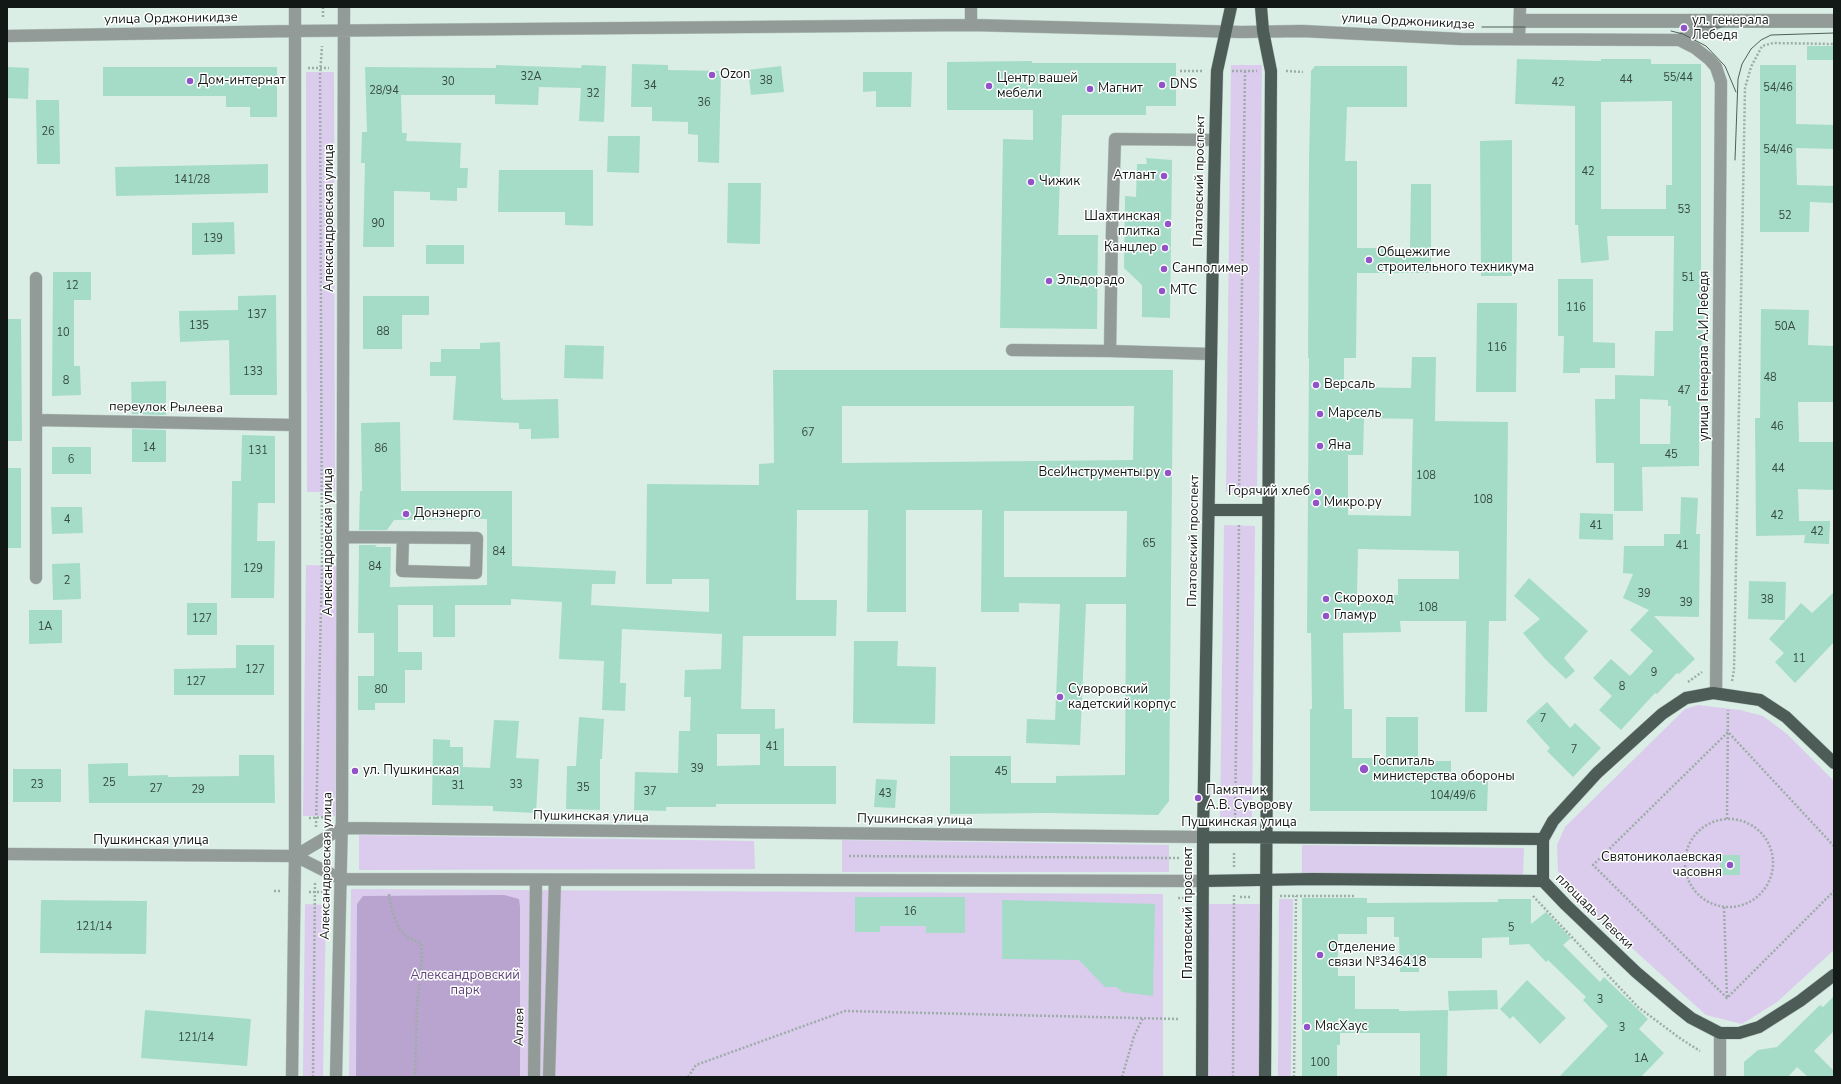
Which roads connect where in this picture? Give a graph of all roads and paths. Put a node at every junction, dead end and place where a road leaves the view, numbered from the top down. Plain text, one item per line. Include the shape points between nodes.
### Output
1 (295, 7) edge
2 (344, 7) edge
3 (971, 7) edge
4 (1231, 7) edge
5 (1261, 7) edge
6 (1520, 7) edge
7 (1520, 20) junction
8 (1723, 20) junction
9 (1834, 20) edge
10 (971, 26) junction
11 (294, 31) junction
12 (1227, 31) junction
13 (1263, 31) junction
14 (323, 32) junction
15 (344, 32) junction
16 (7, 36) edge
17 (1518, 39) junction
18 (1679, 40) junction
19 (1834, 44) edge
20 (1180, 71) dead end
21 (1217, 71) junction
22 (1244, 71) junction
23 (1271, 71) junction
24 (1215, 140) junction
25 (36, 278) dead end
26 (1012, 350) dead end
27 (1110, 351) junction
28 (1211, 354) junction
29 (36, 420) junction
30 (294, 425) junction
31 (1209, 510) junction
32 (1239, 510) junction
33 (1268, 510) junction
34 (343, 538) junction
35 (403, 538) junction
36 (36, 578) dead end
37 (1702, 671) dead end
38 (1687, 683) dead end
39 (1716, 693) junction
40 (1730, 695) junction
41 (1728, 732) junction
42 (1834, 763) edge
43 (1727, 819) junction
44 (342, 828) junction
45 (1204, 837) junction
46 (1234, 837) junction
47 (1266, 838) junction
48 (1543, 839) junction
49 (316, 844) junction
50 (1834, 846) edge
51 (7, 854) edge
52 (295, 856) junction
53 (849, 856) dead end
54 (1178, 858) dead end
55 (315, 866) junction
56 (341, 879) junction
57 (386, 879) junction
58 (1266, 879) junction
59 (1296, 879) junction
60 (555, 880) junction
61 (1234, 880) junction
62 (536, 881) junction
63 (1203, 881) junction
64 (1529, 881) junction
65 (1543, 881) junction
66 (274, 891) dead end
67 (294, 891) junction
68 (1834, 891) edge
69 (315, 892) junction
70 (340, 893) junction
71 (1296, 896) junction
72 (1359, 896) dead end
73 (1234, 897) junction
74 (1266, 897) junction
75 (1178, 898) dead end
76 (1203, 898) junction
77 (1724, 907) junction
78 (1834, 975) edge
79 (1726, 998) junction
80 (1143, 1018) junction
81 (1178, 1019) dead end
82 (1720, 1033) junction
83 (1700, 1051) dead end
84 (292, 1077) edge
85 (313, 1077) edge
86 (336, 1077) edge
87 (415, 1077) edge
88 (534, 1077) edge
89 (549, 1077) edge
90 (688, 1077) edge
91 (1122, 1077) edge
92 (1202, 1077) edge
93 (1233, 1077) edge
94 (1265, 1077) edge
95 (1294, 1077) edge
96 (1720, 1077) edge

1 - 11 street
2 - 15 street, Александровская улица
3 - 10 street
4 - 12 main road, Платовский проспект
5 - 13 main road
6 - 7 street
7 - 8 street, улица Орджоникидзе
7 - 17 street
8 - 9 street, улица Орджоникидзе
8 - 18 street, улица Орджоникидзе
10 - 12 street, улица Орджоникидзе
10 - 15 street, улица Орджоникидзе
11 - 14 street, улица Орджоникидзе
11 - 16 street, улица Орджоникидзе
11 - 30 street
12 - 13 street, улица Орджоникидзе
12 - 21 main road, Платовский проспект
13 - 17 street, улица Орджоникидзе
13 - 23 main road
14 - 15 street, улица Орджоникидзе
14 - 49 path via 320,75 322,565
15 - 34 street, Александровская улица
17 - 18 street, улица Орджоникидзе
18 - 39 street, улица Генерала А.И.Лебедя via 1695,48 1708,59 1716,67 1721,82
19 - 40 path via 1762,46 1750,67 1745,88 1734,662
20 - 21 path
21 - 22 path
21 - 24 main road, Платовский проспект
22 - 23 path
22 - 32 path
23 - 33 main road
24 - 27 street via 1115,139
24 - 28 main road, Платовский проспект
25 - 29 street
26 - 27 street
27 - 28 street
28 - 31 main road, Платовский проспект
29 - 30 street, переулок Рылеева
29 - 36 street
30 - 52 street
31 - 32 main road
31 - 45 main road, Платовский проспект
32 - 33 main road
32 - 46 path
33 - 47 main road
34 - 35 street
34 - 44 street, Александровская улица
35 - 35 street via 477,538 476,573 402,571
37 - 38 path
39 - 40 main road, площадь Левски
39 - 48 main road, площадь Левски via 1686,698 1662,714 1579,792 1553,821
40 - 41 path
40 - 42 main road, площадь Левски via 1760,700 1786,717
41 - 43 path
41 - 50 path
41 - 79 path via 1593,865
43 - 77 path via 1704,827 1693,837 1687,850 1685,864 1687,877 1701,898
43 - 77 path via 1745,822 1758,829 1767,840 1774,865 1769,882 1751,902 1738,907
44 - 45 street, Пушкинская улица
44 - 49 street
44 - 56 street, Александровская улица
45 - 46 main road, Пушкинская улица
45 - 63 main road, Платовский проспект
46 - 47 main road, Пушкинская улица
46 - 61 path
47 - 48 main road, Пушкинская улица
47 - 58 main road
48 - 65 main road, площадь Левски
49 - 52 street
51 - 52 street, Пушкинская улица
52 - 55 street, Пушкинская улица
52 - 67 street
53 - 54 path
55 - 56 street, Пушкинская улица
55 - 69 path
56 - 57 street, Пушкинская улица
56 - 70 street, Александровская улица
57 - 62 street, Пушкинская улица
57 - 87 path via 392,912 399,928 407,937 421,943
58 - 59 main road, Пушкинская улица
58 - 61 main road, Пушкинская улица
58 - 74 main road
59 - 64 main road, Пушкинская улица
59 - 71 path
60 - 62 street, Пушкинская улица
60 - 63 street, Пушкинская улица
60 - 89 street
61 - 63 main road, Пушкинская улица
61 - 73 path
62 - 88 street, Аллея
63 - 76 main road, Платовский проспект
64 - 65 main road, Пушкинская улица
64 - 83 path via 1532,895 1638,1006
65 - 82 main road, площадь Левски via 1636,972 1691,1018
66 - 67 path
67 - 69 path
67 - 84 street
68 - 79 path
69 - 70 path
69 - 85 path
70 - 86 street, Александровская улица
71 - 72 path
71 - 74 path
71 - 95 path
73 - 74 path
73 - 76 path
73 - 93 path
74 - 94 main road
75 - 76 path
76 - 92 main road, Платовский проспект
77 - 79 path
78 - 82 main road, площадь Левски via 1760,1027 1739,1033
80 - 81 path
80 - 90 path via 844,1011 696,1065
80 - 91 path via 1134,1036
82 - 96 street

